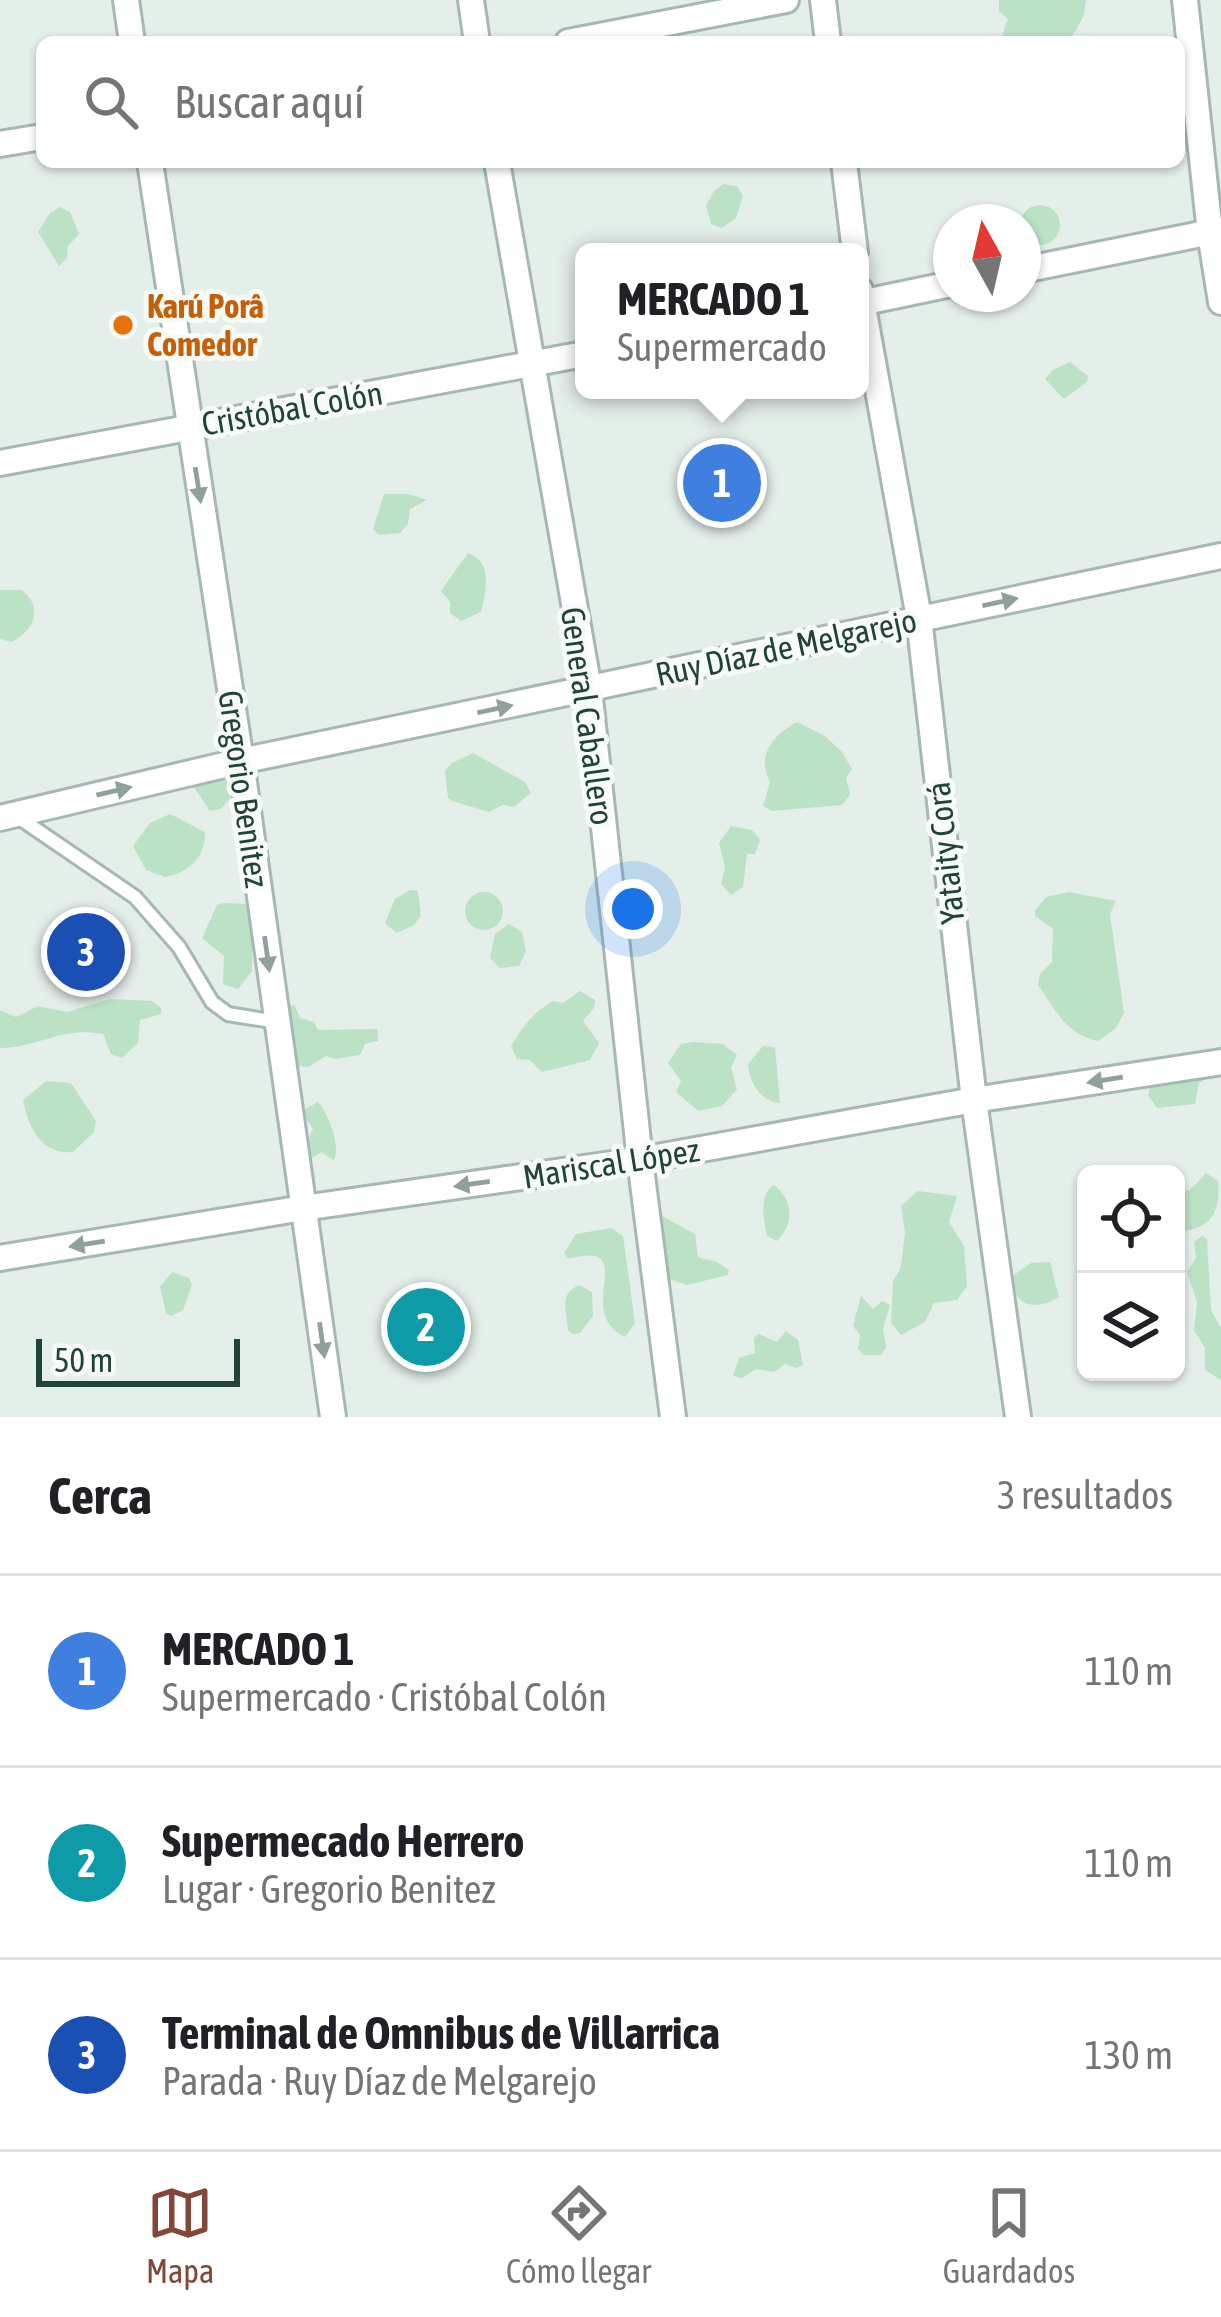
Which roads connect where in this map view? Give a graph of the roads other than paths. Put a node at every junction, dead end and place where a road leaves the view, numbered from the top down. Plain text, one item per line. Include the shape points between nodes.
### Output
1 (126, 0) edge
2 (471, 0) edge
3 (786, 0) edge
4 (823, 0) edge
5 (1185, 0) edge
6 (131, 36) edge
7 (476, 36) edge
8 (599, 36) edge
9 (827, 36) edge
10 (36, 138) edge
11 (0, 144) edge
12 (151, 168) edge
13 (498, 168) edge
14 (845, 168) edge
15 (1215, 231) edge
16 (854, 243) edge
17 (1041, 266) edge
18 (933, 287) edge
19 (869, 297) edge
20 (1221, 302) edge
21 (869, 342) edge
22 (575, 356) edge
23 (531, 364) junction
24 (189, 427) junction
25 (0, 463) edge
26 (1221, 556) edge
27 (919, 618) junction
28 (589, 689) junction
29 (241, 761) junction
30 (7, 816) edge
31 (277, 1022) junction
32 (1221, 1062) edge
33 (974, 1100) junction
34 (640, 1160) junction
35 (303, 1208) junction
36 (0, 1258) edge
37 (332, 1417) edge
38 (673, 1417) edge
39 (1018, 1417) edge

1 - 6 street
2 - 7 street
3 - 8 street
4 - 9 street
5 - 15 street
10 - 11 street
12 - 24 street, Gregorio Benitez
13 - 23 street, General Caballero
14 - 16 street
15 - 17 street
15 - 20 street
18 - 19 street
21 - 27 street, Yataity Corá
22 - 23 street, Cristóbal Colón
23 - 24 street, Cristóbal Colón
23 - 28 street, General Caballero
24 - 25 street, Cristóbal Colón
24 -> 29 street, Gregorio Benitez
27 -> 26 street, Ruy Díaz de Melgarejo
27 - 28 street, Ruy Díaz de Melgarejo
27 - 33 street, Yataity Corá
29 -> 28 street, Ruy Díaz de Melgarejo
28 - 34 street, General Caballero
30 -> 29 street, Ruy Díaz de Melgarejo
29 -> 31 street, Gregorio Benitez
30 - 31 lane via 135,897 179,946 212,1002 228,1014
31 - 35 street, Gregorio Benitez
32 -> 33 street, Mariscal López
33 - 34 street, Mariscal López
33 - 39 street, Yataity Corá
34 -> 35 street, Mariscal López
34 - 38 street, General Caballero
35 -> 36 street, Mariscal López
35 -> 37 street, Gregorio Benitez

